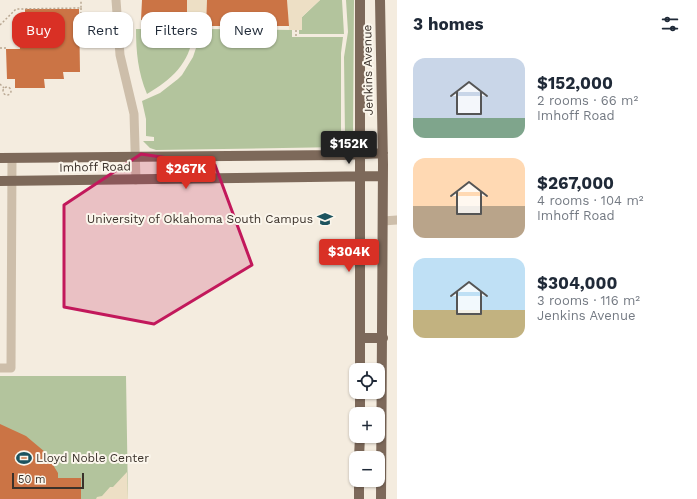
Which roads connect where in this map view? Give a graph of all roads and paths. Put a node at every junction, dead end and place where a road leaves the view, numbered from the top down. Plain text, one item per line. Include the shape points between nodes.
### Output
1 (81, 0) edge
2 (116, 0) edge
3 (360, 0) edge
4 (380, 0) edge
5 (81, 8) junction
6 (81, 12) edge
7 (0, 26) edge
8 (296, 30) dead end
9 (296, 36) dead end
10 (0, 48) edge
11 (6, 48) dead end
12 (0, 84) edge
13 (4, 88) junction
14 (3, 94) junction
15 (0, 98) edge
16 (360, 153) junction
17 (383, 153) junction
18 (136, 156) junction
19 (0, 158) edge
20 (12, 158) junction
21 (383, 176) junction
22 (360, 177) junction
23 (136, 180) junction
24 (0, 181) edge
25 (12, 181) junction
26 (397, 220) edge
27 (383, 221) junction
28 (360, 338) junction
29 (383, 338) junction
30 (360, 363) edge
31 (0, 368) edge
32 (380, 407) edge
33 (380, 443) edge
34 (359, 487) edge
35 (359, 499) edge
36 (381, 499) edge

1 - 5 path
2 - 18 street via 120,55 134,114
3 - 16 main road, Jenkins Avenue
4 - 17 main road, Jenkins Avenue
5 - 6 path
5 - 7 path via 16,9
8 - 9 path
10 - 11 path
12 - 13 path
13 - 14 path
13 - 14 path via 8,87 11,92 8,95
14 - 15 path
16 - 17 main road, Imhoff Road
16 - 18 main road, Imhoff Road
16 - 22 main road, Jenkins Avenue
17 - 21 main road, Jenkins Avenue
18 - 20 main road, Imhoff Road
18 - 23 street
19 - 20 main road, Imhoff Road
20 - 25 street
21 - 22 main road, Imhoff Road
21 - 27 main road, Jenkins Avenue
22 - 23 main road, Imhoff Road
22 - 28 main road, Jenkins Avenue
23 - 25 main road, Imhoff Road
24 - 25 main road, Imhoff Road
25 - 31 street via 11,368
26 - 27 street
27 - 29 main road, Jenkins Avenue
28 - 29 main road
28 - 30 main road, Jenkins Avenue
29 - 32 main road, Jenkins Avenue
33 - 36 main road, Jenkins Avenue
34 - 35 main road

